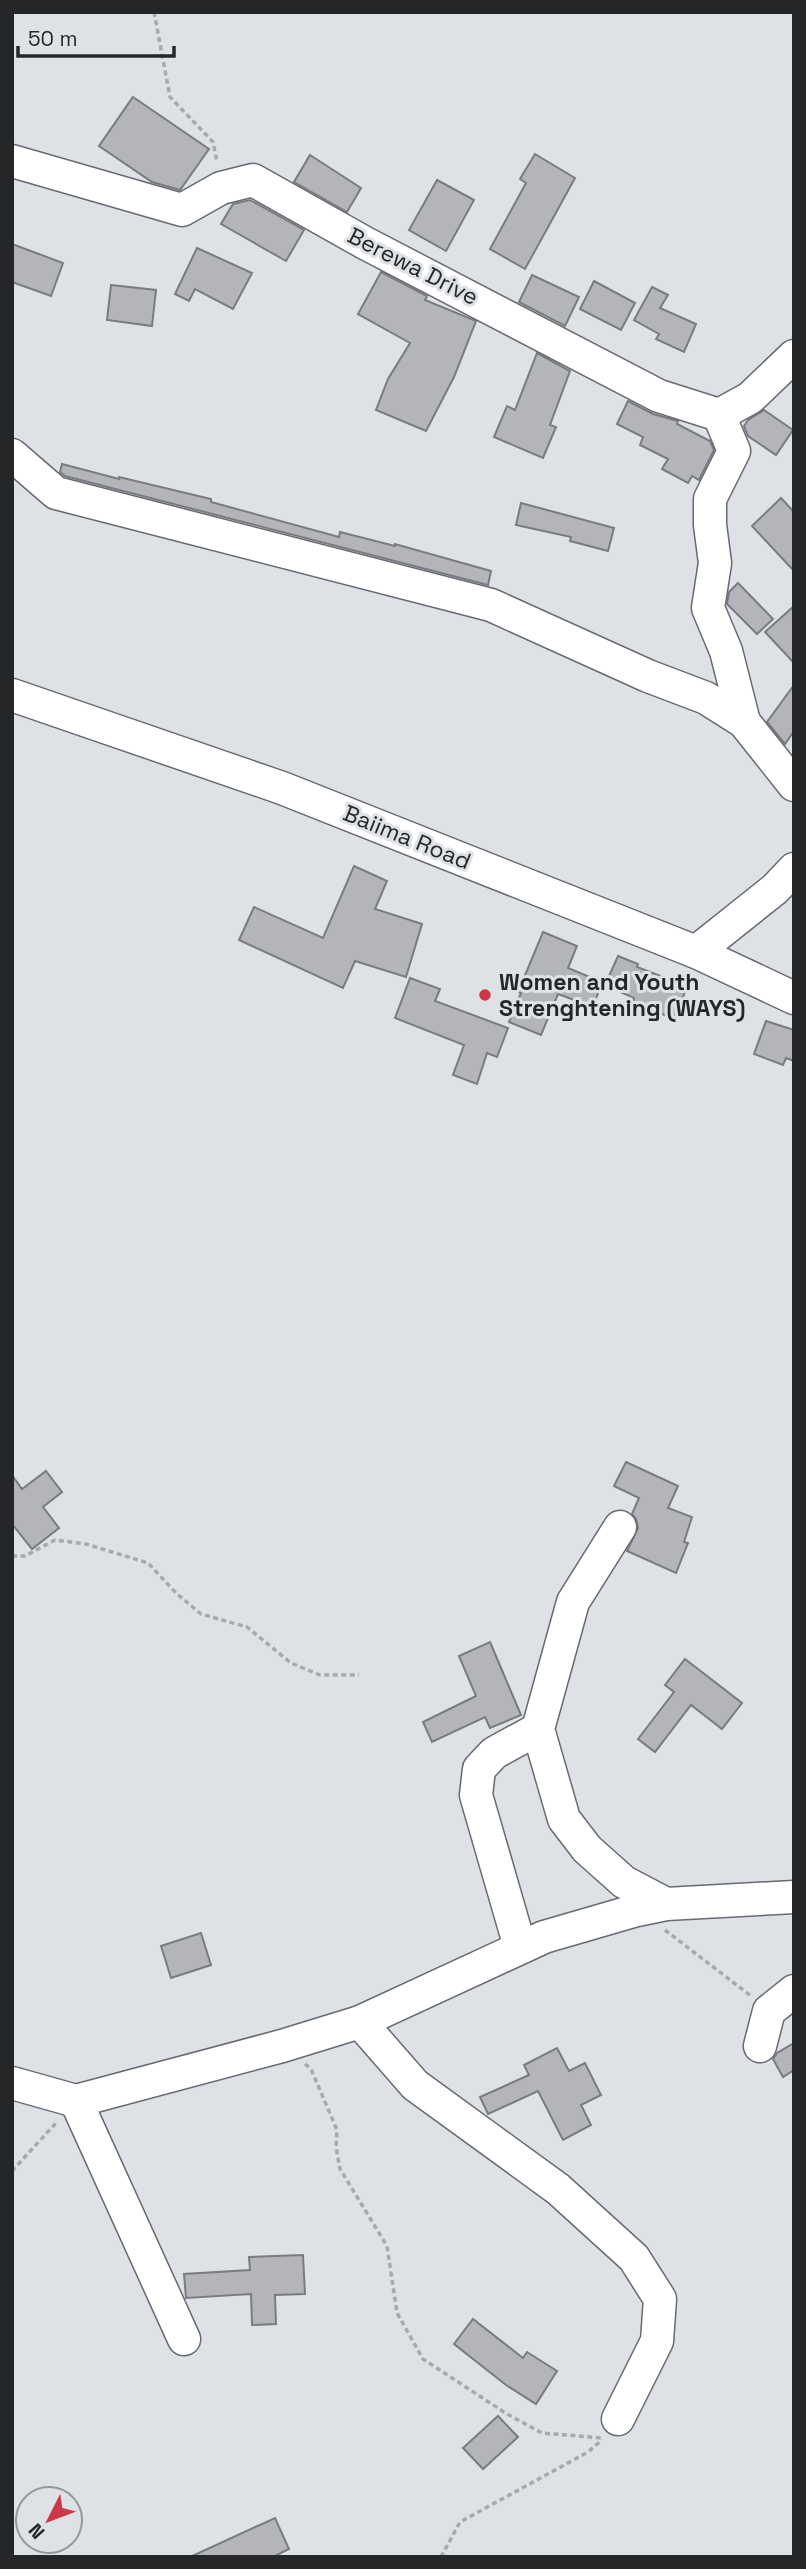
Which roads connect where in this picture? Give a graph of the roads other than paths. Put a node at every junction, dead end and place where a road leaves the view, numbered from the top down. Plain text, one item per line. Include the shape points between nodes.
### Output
1 (12, 161) edge
2 (794, 356) edge
3 (719, 415) junction
4 (12, 455) edge
5 (12, 695) edge
6 (744, 722) junction
7 (794, 785) edge
8 (794, 869) edge
9 (696, 952) junction
10 (794, 998) edge
11 (620, 1527) dead end
12 (538, 1729) junction
13 (794, 1897) edge
14 (651, 1907) junction
15 (520, 1947) junction
16 (794, 1991) edge
17 (360, 2022) junction
18 (760, 2046) dead end
19 (12, 2084) edge
20 (76, 2101) junction
21 (184, 2339) dead end
22 (611, 2429) road end

1 - 3 street, Berewa Drive via 182,210 221,188 253,180 659,396
2 - 3 street via 750,398
3 - 6 street via 734,451 710,499 715,563 708,608 726,651
4 - 6 street via 56,493 491,604 706,698
5 - 9 street, Baiima Road via 282,788
6 - 7 street
8 - 9 street
9 - 10 street, Baiima Road
11 - 12 street via 573,1602
12 - 14 street via 564,1819 587,1849
12 - 15 street via 494,1753 479,1769 476,1795
13 - 14 street
14 - 15 street
15 - 17 street
16 - 18 street via 769,2011
17 - 20 street
17 - 22 street via 415,2085 558,2189 634,2258 660,2299 657,2342
19 - 20 street
20 - 21 street

